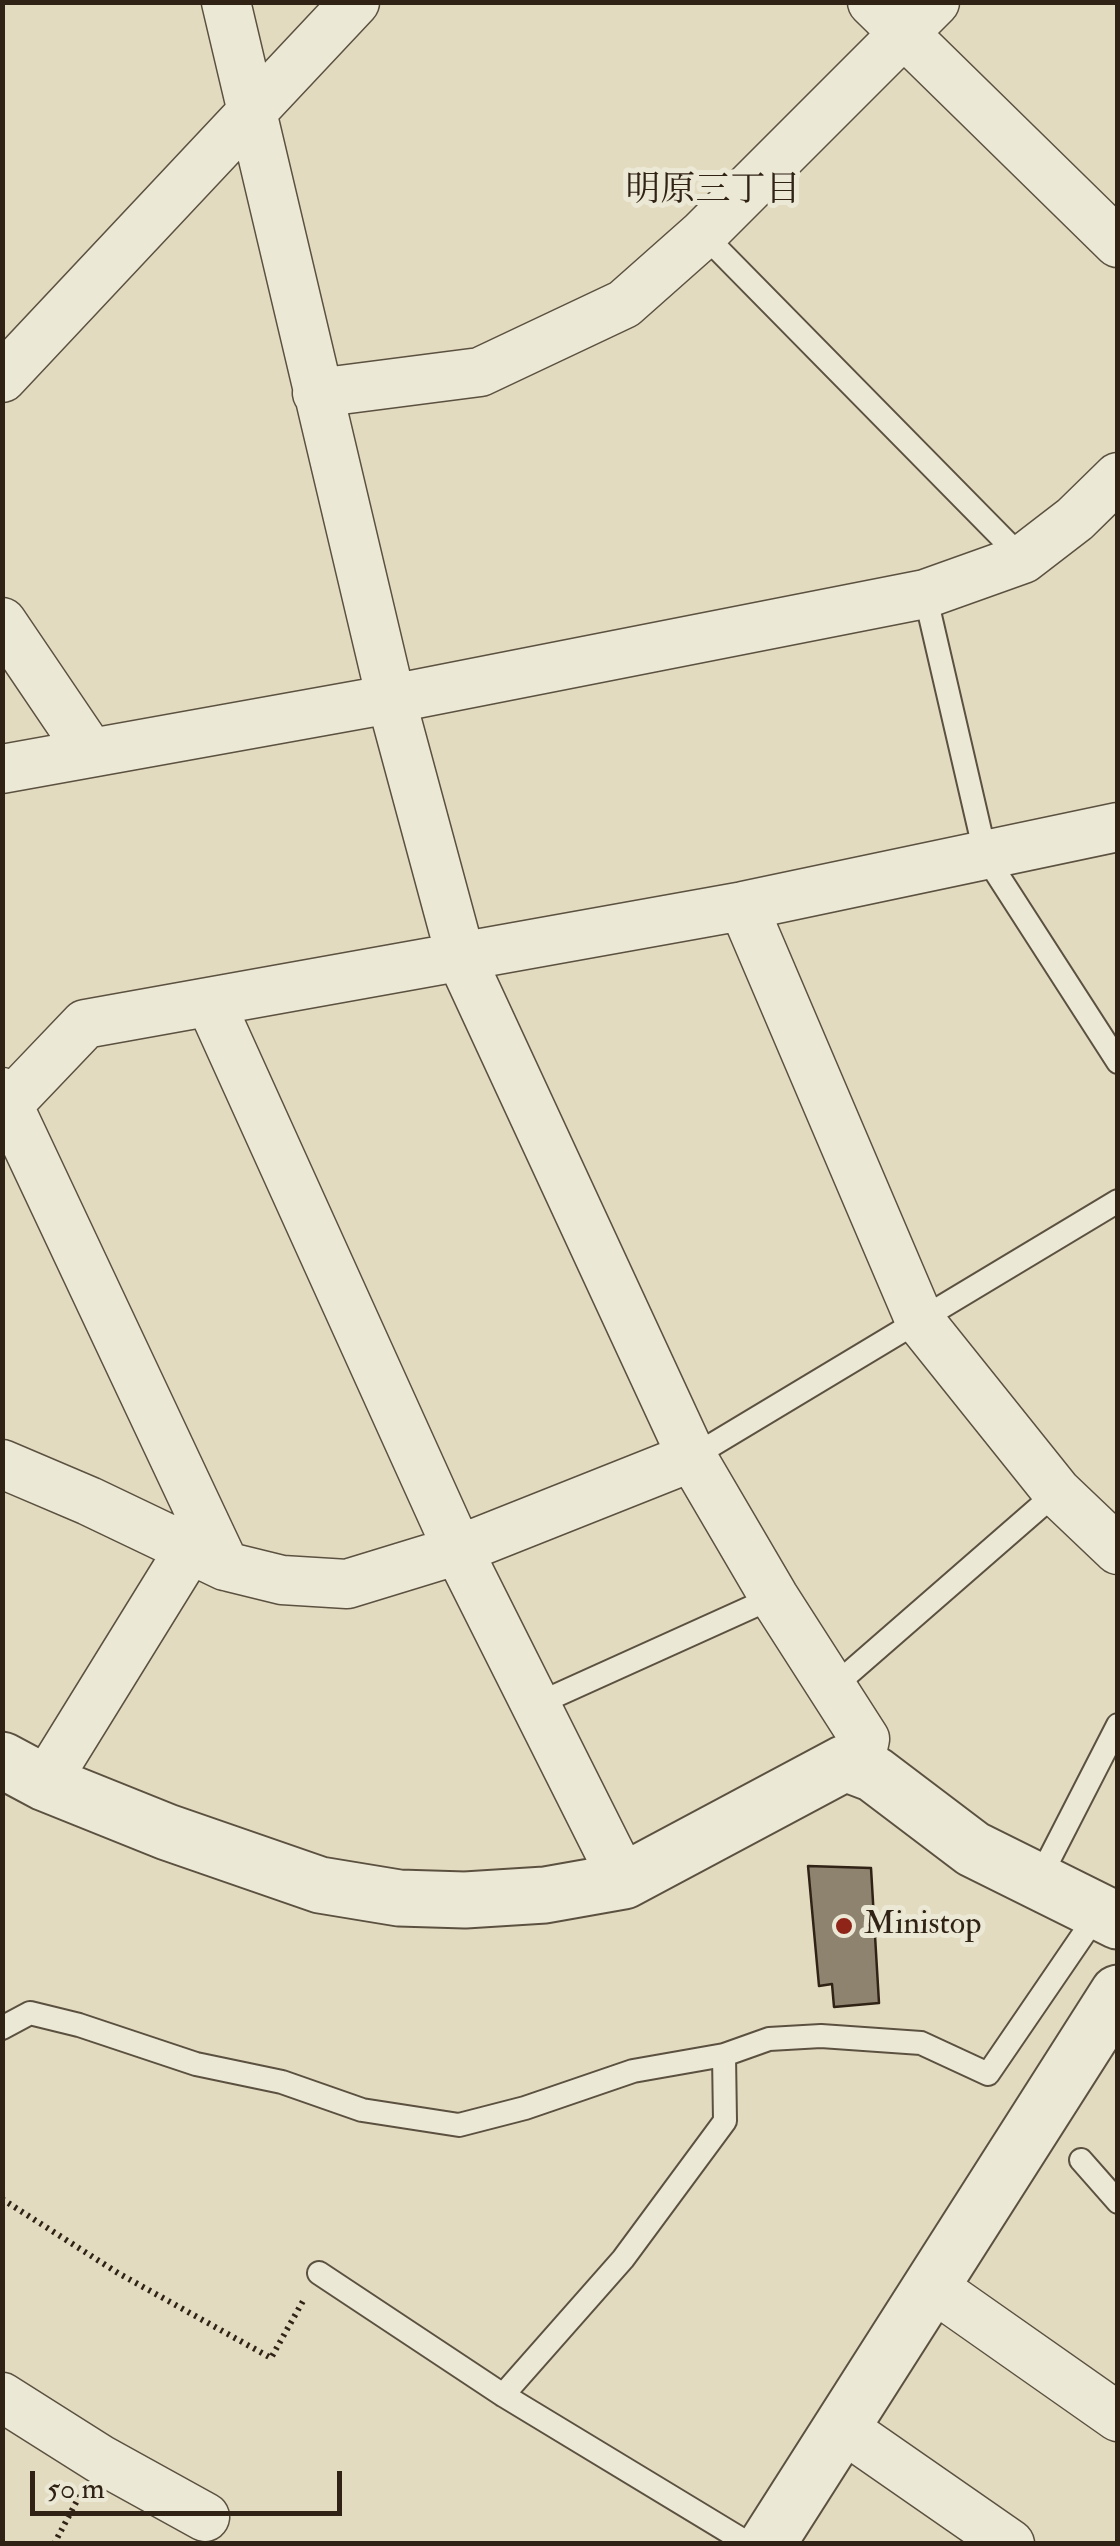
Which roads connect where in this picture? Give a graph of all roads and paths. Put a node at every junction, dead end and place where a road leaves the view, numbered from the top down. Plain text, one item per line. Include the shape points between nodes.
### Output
1 (226, 2) edge
2 (355, 2) edge
3 (903, 13) edge
4 (251, 112) junction
5 (703, 234) junction
6 (1118, 243) edge
7 (2, 378) edge
8 (317, 394) junction
9 (1118, 477) edge
10 (1023, 560) junction
11 (925, 594) junction
12 (2, 622) edge
13 (391, 699) junction
14 (90, 752) junction
15 (2, 769) edge
16 (1118, 827) edge
17 (986, 857) junction
18 (743, 906) junction
19 (461, 958) junction
20 (210, 1002) junction
21 (1118, 1062) edge
22 (4, 1103) edge
23 (1118, 1201) edge
24 (920, 1321) junction
25 (692, 1457) junction
26 (2, 1464) edge
27 (1057, 1492) junction
28 (458, 1550) junction
29 (1118, 1550) edge
30 (207, 1558) junction
31 (774, 1597) junction
32 (832, 1688) junction
33 (535, 1705) junction
34 (1118, 1726) edge
35 (860, 1767) junction
36 (24, 1771) edge
37 (624, 1881) junction
38 (1037, 1883) junction
39 (1108, 1917) edge
40 (1118, 1992) edge
41 (2, 2028) edge
42 (724, 2055) junction
43 (1081, 2160) dead end
44 (2, 2199) edge
45 (1118, 2202) edge
46 (318, 2274) joint
47 (930, 2285) junction
48 (504, 2395) junction
49 (2, 2397) edge
50 (1118, 2417) edge
51 (842, 2428) junction
52 (205, 2517) dead end
53 (748, 2544) edge
54 (766, 2544) edge
55 (1010, 2544) edge

1 - 4 street
2 - 4 street
3 - 5 street
3 - 6 street
4 - 7 street
4 - 8 street
5 - 8 street via 624,304 480,372
5 - 10 lane
8 - 13 street
9 - 10 street
10 - 11 street
11 - 13 street
11 - 17 lane
12 - 14 street
13 - 14 street
13 - 19 street
14 - 15 street
16 - 17 street
17 - 18 street
17 - 21 lane
18 - 19 street
18 - 24 street
19 - 20 street
19 - 25 street
20 - 22 street via 84,1024
20 - 28 street
22 - 30 street
23 - 24 lane
24 - 25 lane
24 - 27 street
25 - 28 street
25 - 31 street
26 - 30 street
27 - 29 street
27 - 32 lane
28 - 30 street via 347,1584 282,1580
28 - 33 street
30 - 36 street
31 - 32 street
31 - 33 lane
32 - 35 street via 865,1740
33 - 37 street
34 - 38 lane
35 - 37 street via 845,1763 822,1773
35 - 38 street via 973,1848
36 - 37 street via 240,1859 352,1890 465,1900 546,1896
38 - 39 street
39 - 42 lane via 988,2074 921,2043 881,2040 769,2039
40 - 47 street
41 - 42 lane via 30,2013 362,2110 460,2125 633,2071
42 - 48 lane via 726,2121 622,2258
43 - 45 lane
44 - 46 path via 271,2358
46 - 48 lane
47 - 50 street
47 - 51 street
48 - 53 lane
49 - 52 street
51 - 54 street
51 - 55 street

